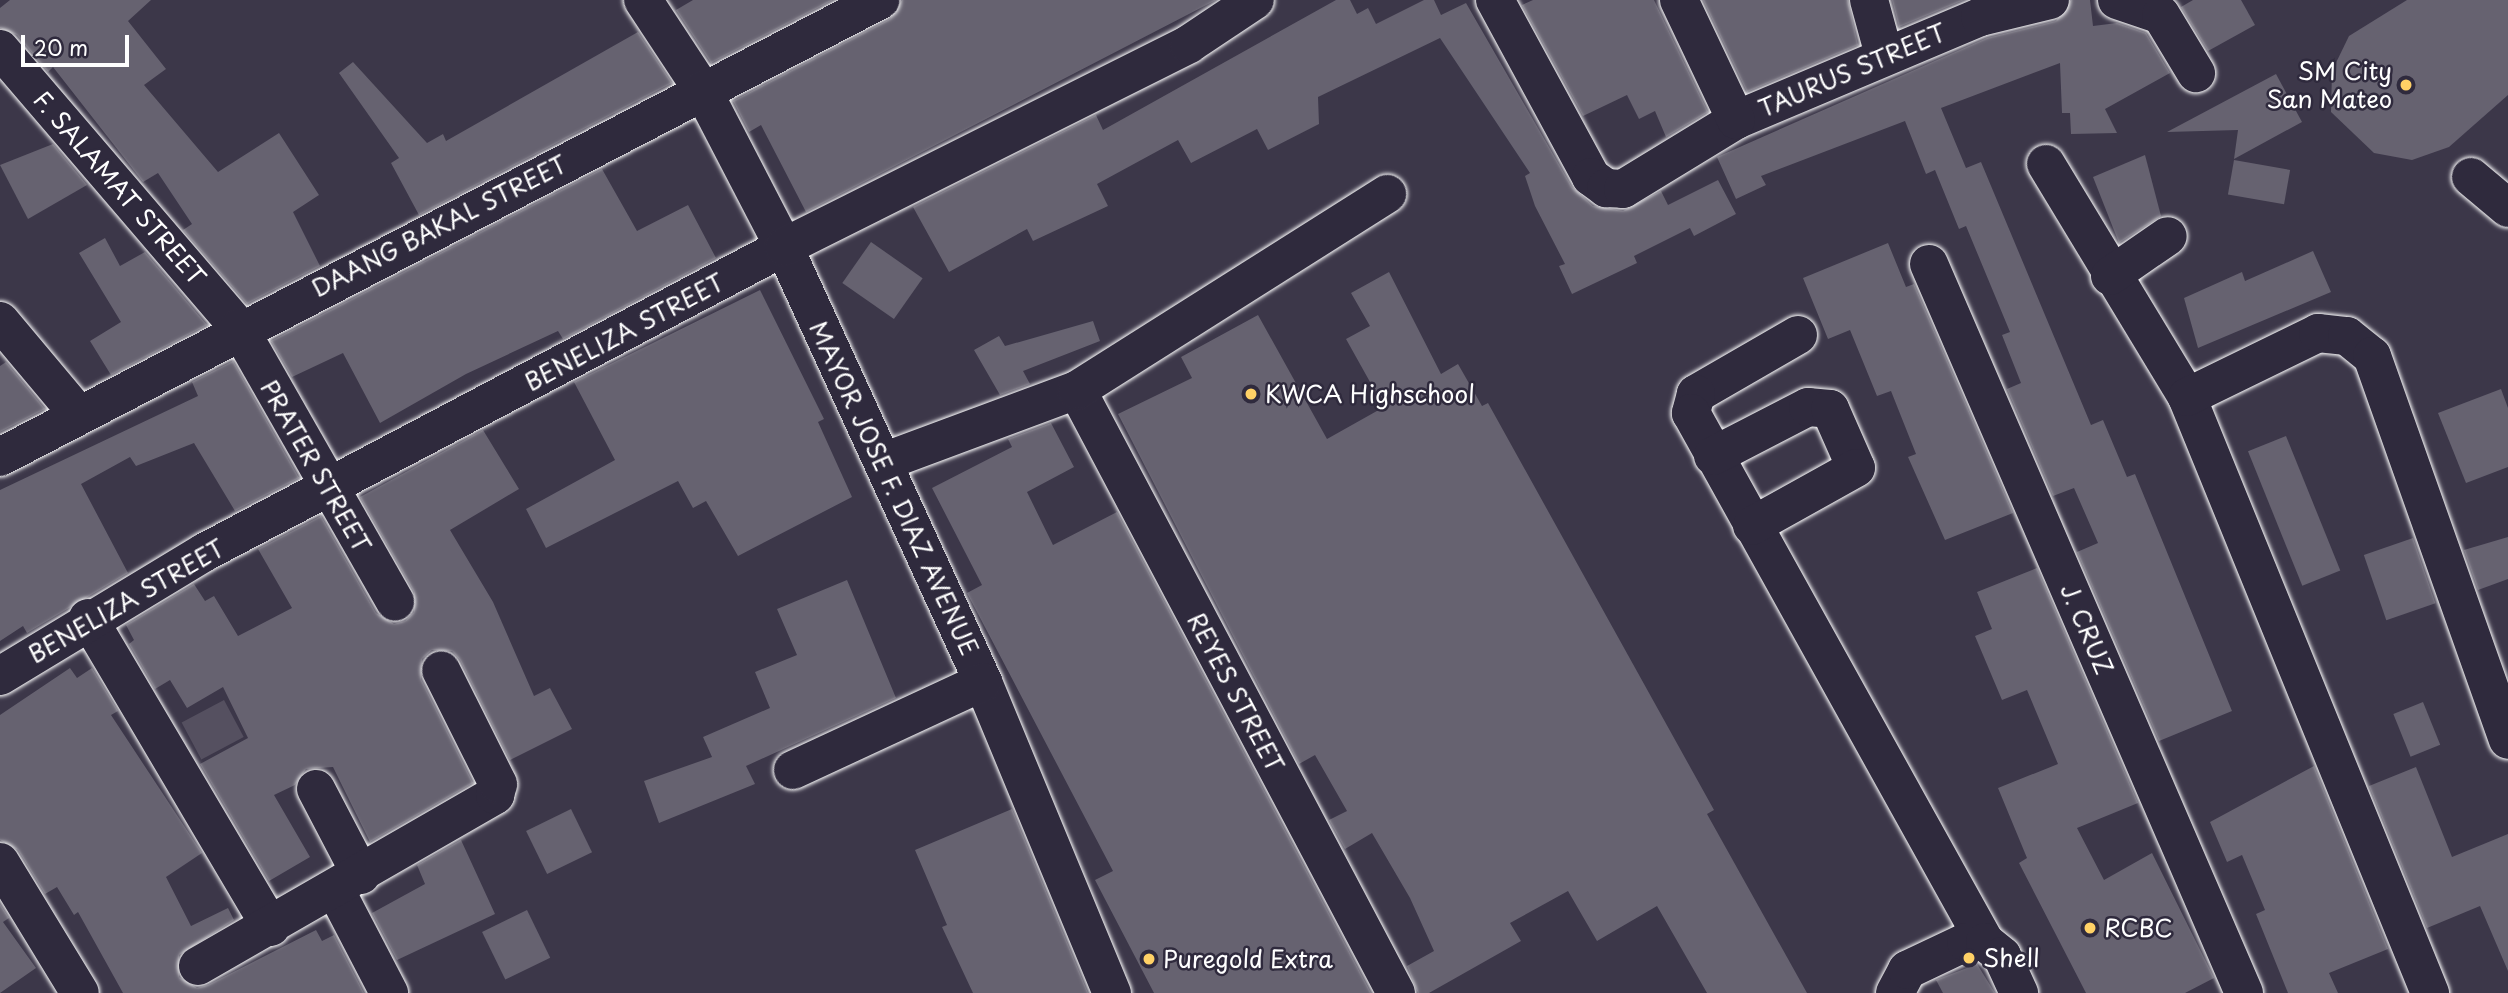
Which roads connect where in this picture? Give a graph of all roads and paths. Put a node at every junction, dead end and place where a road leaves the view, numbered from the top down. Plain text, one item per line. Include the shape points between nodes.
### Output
1 (643, 0) edge
2 (880, 0) edge
3 (1255, 0) edge
4 (1495, 0) edge
5 (1679, 0) edge
6 (1869, 0) edge
7 (2050, 0) edge
8 (2117, 0) edge
9 (0, 49) edge
10 (1884, 55) junction
11 (2196, 73) dead end
12 (704, 92) junction
13 (1736, 120) junction
14 (2046, 164) dead end
15 (2472, 177) dead end
16 (1387, 194) dead end
17 (2508, 208) edge
18 (2168, 236) dead end
19 (783, 247) junction
20 (1929, 264) dead end
21 (2109, 276) junction
22 (0, 320) edge
23 (239, 328) junction
24 (1798, 335) dead end
25 (1077, 390) junction
26 (2187, 397) junction
27 (78, 414) junction
28 (1713, 456) junction
29 (0, 457) edge
30 (883, 462) junction
31 (328, 490) junction
32 (1752, 526) junction
33 (395, 602) dead end
34 (88, 618) junction
35 (441, 670) dead end
36 (0, 676) edge
37 (983, 682) junction
38 (2508, 740) edge
39 (793, 770) dead end
40 (316, 789) dead end
41 (0, 862) edge
42 (348, 883) junction
43 (271, 927) junction
44 (1985, 942) junction
45 (198, 966) dead end
46 (80, 993) edge
47 (390, 993) edge
48 (1112, 993) edge
49 (1396, 993) edge
50 (1895, 993) edge
51 (2020, 993) edge
52 (2245, 993) edge
53 (2430, 993) edge

1 - 12 street, MAYOR JOSE F. DIAZ AVENUE
2 - 12 street, DAANG BAKAL STREET
3 - 19 street, BENELIZA STREET via 1189,44
4 - 13 street, TAURUS STREET via 1591,177 1606,188 1623,189
5 - 13 street
6 - 10 street
7 - 10 street, TAURUS STREET via 1980,17
8 - 11 street via 2161,15
9 - 23 street, F. SALAMAT STREET
10 - 13 street, TAURUS STREET
12 - 19 street, MAYOR JOSE F. DIAZ AVENUE
12 - 23 street, DAANG BAKAL STREET
14 - 21 street
15 - 17 street
16 - 25 street
18 - 21 street
19 - 30 street, MAYOR JOSE F. DIAZ AVENUE
19 - 31 street, BENELIZA STREET
20 - 52 street, J. CRUZ
21 - 26 street
22 - 27 street
23 - 27 street, DAANG BAKAL STREET
23 - 31 street, PRATER STREET
24 - 28 street via 1696,394 1691,412
25 - 30 street
25 - 49 street, REYES STREET
26 - 38 street via 2318,333 2347,336 2372,356
26 - 53 street
27 - 29 street, DAANG BAKAL STREET
28 - 32 street
28 - 32 street via 1808,407 1830,409 1856,468
30 - 37 street, MAYOR JOSE F. DIAZ AVENUE
31 - 33 street, PRATER STREET
31 - 34 street, BENELIZA STREET
32 - 44 street
34 - 36 street, BENELIZA STREET
34 - 43 street
35 - 42 street via 498,791
37 - 39 street
37 - 48 street, MAYOR JOSE F. DIAZ AVENUE
40 - 42 street
41 - 46 street
42 - 43 street
42 - 47 street
43 - 45 street
44 - 50 street via 1966,942 1907,970
44 - 51 street via 2003,956

